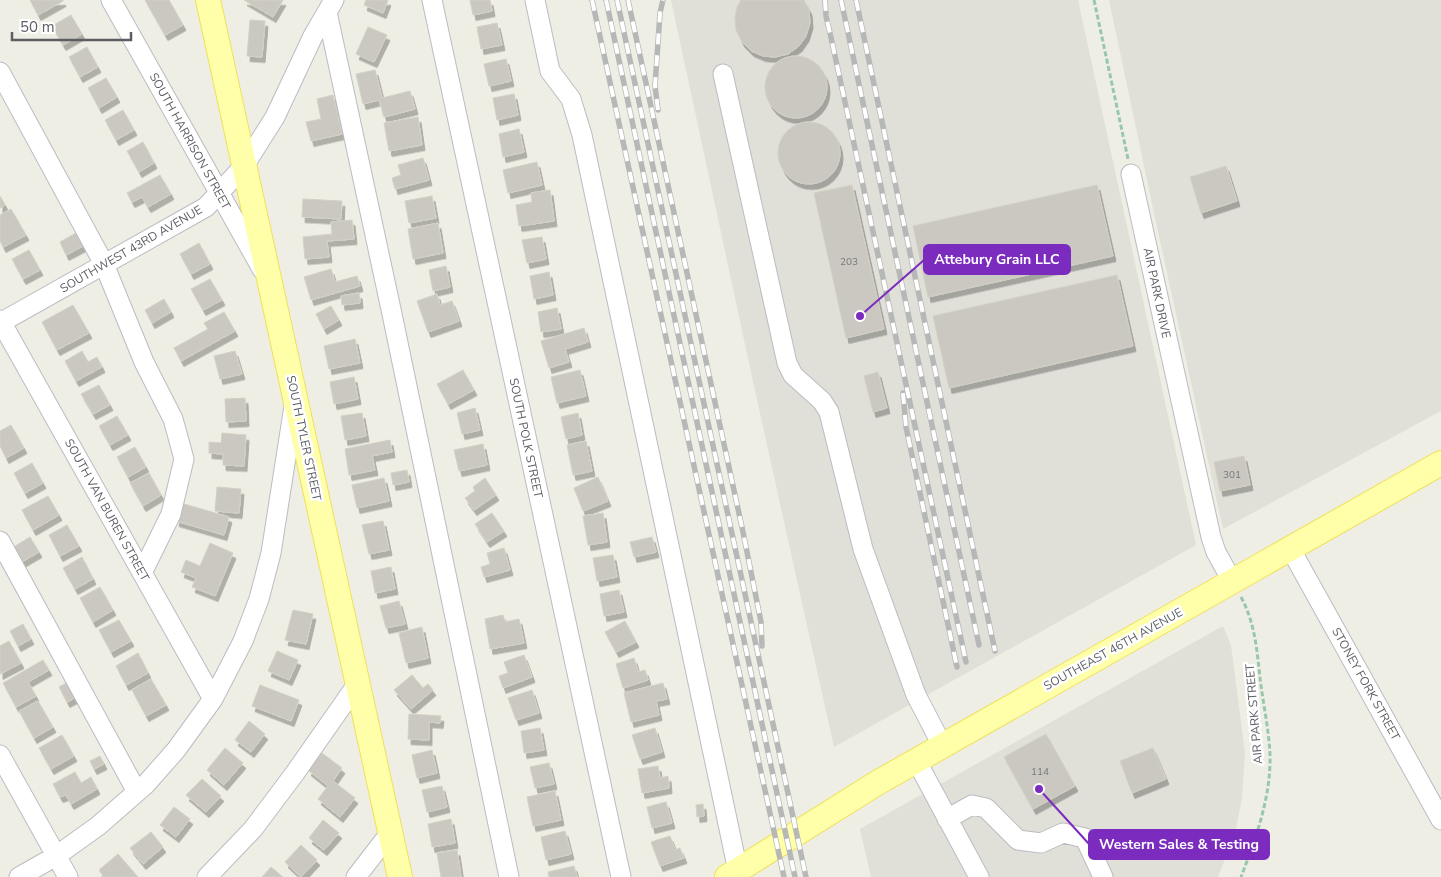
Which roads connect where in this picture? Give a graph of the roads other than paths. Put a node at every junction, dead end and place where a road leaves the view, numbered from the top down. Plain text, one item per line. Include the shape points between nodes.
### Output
1 (111, 0) edge
2 (208, 0) edge
3 (432, 0) edge
4 (535, 0) edge
5 (331, 6) edge
6 (0, 72) edge
7 (723, 74) dead end
8 (244, 166) junction
9 (1131, 174) road end
10 (219, 193) junction
11 (104, 264) junction
12 (270, 283) junction
13 (0, 322) edge
14 (296, 398) junction
15 (1441, 463) edge
16 (0, 541) edge
17 (1290, 548) junction
18 (142, 573) junction
19 (1232, 581) junction
20 (358, 683) junction
21 (213, 700) junction
22 (942, 745) junction
23 (0, 755) edge
24 (916, 760) junction
25 (137, 792) junction
26 (948, 819) junction
27 (1441, 820) edge
28 (390, 833) junction
29 (56, 856) junction
30 (733, 874) edge
31 (19, 877) edge
32 (68, 877) edge
33 (206, 877) edge
34 (356, 877) edge
35 (400, 877) edge
36 (509, 877) edge
37 (621, 877) edge
38 (979, 877) edge
39 (1103, 877) edge

1 - 10 street, SOUTH HARRISON STREET
2 - 8 main road, SOUTH TYLER STREET
3 - 37 street, SOUTH POLK STREET
4 - 30 street via 550,70 571,100 582,135
5 - 8 street, SOUTHWEST 43RD AVENUE via 313,36 275,117
5 - 36 street
6 - 11 street
7 - 22 street via 787,364 793,375 822,401 829,412 862,549 916,695
8 - 10 street, SOUTHWEST 43RD AVENUE
8 - 12 main road, SOUTH TYLER STREET
9 - 19 street, AIR PARK DRIVE via 1211,537
10 - 11 street, SOUTHWEST 43RD AVENUE via 206,207
10 - 12 street, SOUTH HARRISON STREET
11 - 13 street, SOUTHWEST 43RD AVENUE
11 - 18 street via 144,362 172,419 184,459 171,514
12 - 14 main road, SOUTH TYLER STREET
13 - 18 street, SOUTH VAN BUREN STREET
14 - 20 main road, SOUTH TYLER STREET
14 - 21 street via 272,553 262,590 243,641
15 - 17 main road, SOUTHEAST 46TH AVENUE
16 - 25 street
17 - 19 main road, SOUTHEAST 46TH AVENUE
17 - 27 street, STONEY FORK STREET
18 - 21 street, SOUTH VAN BUREN STREET
19 - 22 main road, SOUTHEAST 46TH AVENUE
20 - 28 main road, SOUTH TYLER STREET
20 - 33 street via 253,829
21 - 25 street via 176,750
22 - 24 main road, SOUTHEAST 46TH AVENUE
23 - 29 street
24 - 26 street
24 - 30 main road, SOUTHEAST 46TH AVENUE
25 - 29 street
26 - 38 street
26 - 39 street via 972,805 986,808 1018,840 1041,843 1063,832 1085,838
28 - 34 street
28 - 35 main road, SOUTH TYLER STREET
29 - 31 street
29 - 32 street

